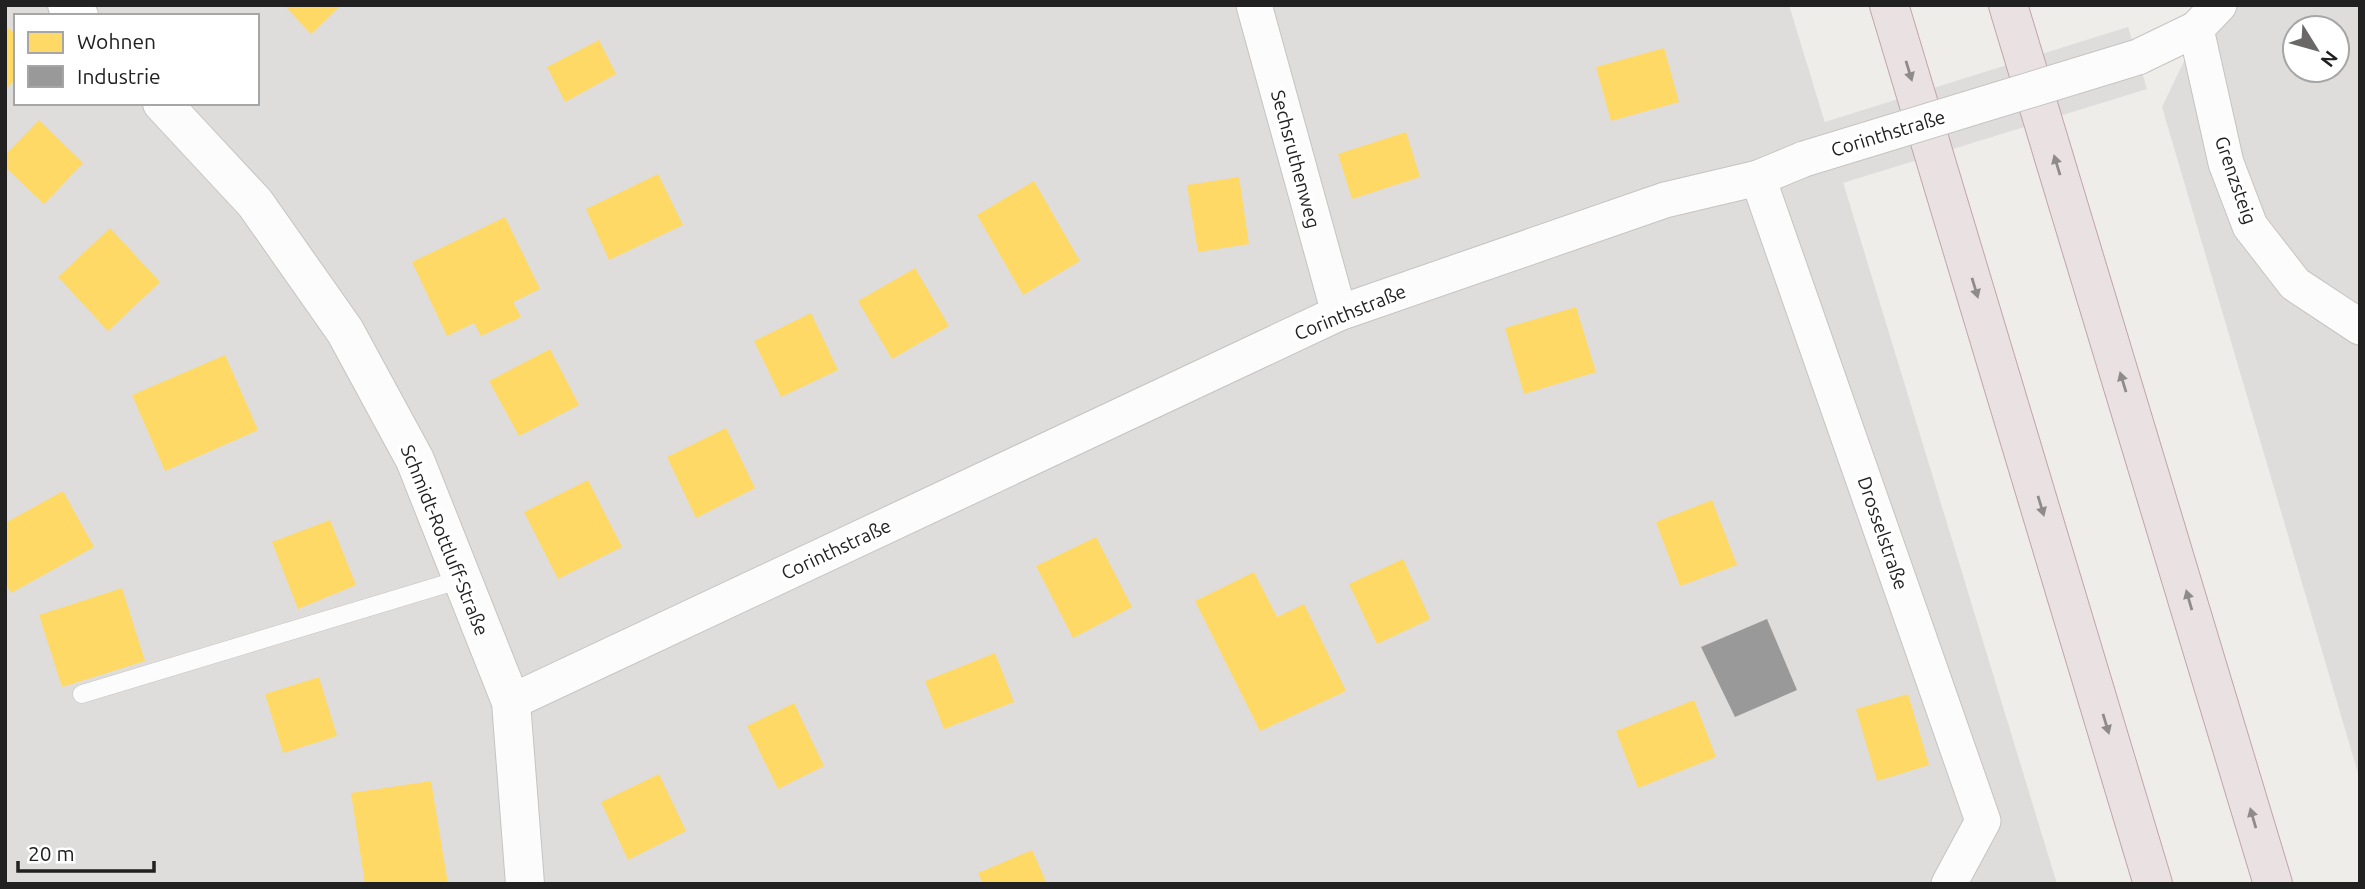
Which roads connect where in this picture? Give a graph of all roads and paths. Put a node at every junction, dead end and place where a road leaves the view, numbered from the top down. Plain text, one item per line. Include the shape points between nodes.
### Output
1 (1254, 5) edge
2 (1889, 5) edge
3 (2008, 5) edge
4 (2207, 17) edge
5 (164, 105) edge
6 (1758, 178) junction
7 (1339, 313) junction
8 (2360, 327) edge
9 (462, 579) junction
10 (82, 694) dead end
11 (511, 702) junction
12 (525, 884) edge
13 (1949, 884) edge
14 (2153, 884) edge
15 (2273, 884) edge

1 - 7 street, Sechsruthenweg
2 -> 14 highway
15 -> 3 highway
4 - 6 street, Corinthstraße, bridge via 2138,57 1804,159
4 - 8 street, Grenzsteig via 2226,163 2250,226 2295,284
5 - 9 street, Schmidt-Rottluff-Straße via 255,203 345,331 415,460
6 - 7 street, Corinthstraße via 1665,200
6 - 13 street, Drosselstraße via 1983,821
7 - 11 street, Corinthstraße
9 - 10 lane
9 - 11 street, Schmidt-Rottluff-Straße
11 - 12 street, Schmidt-Rottluff-Straße

